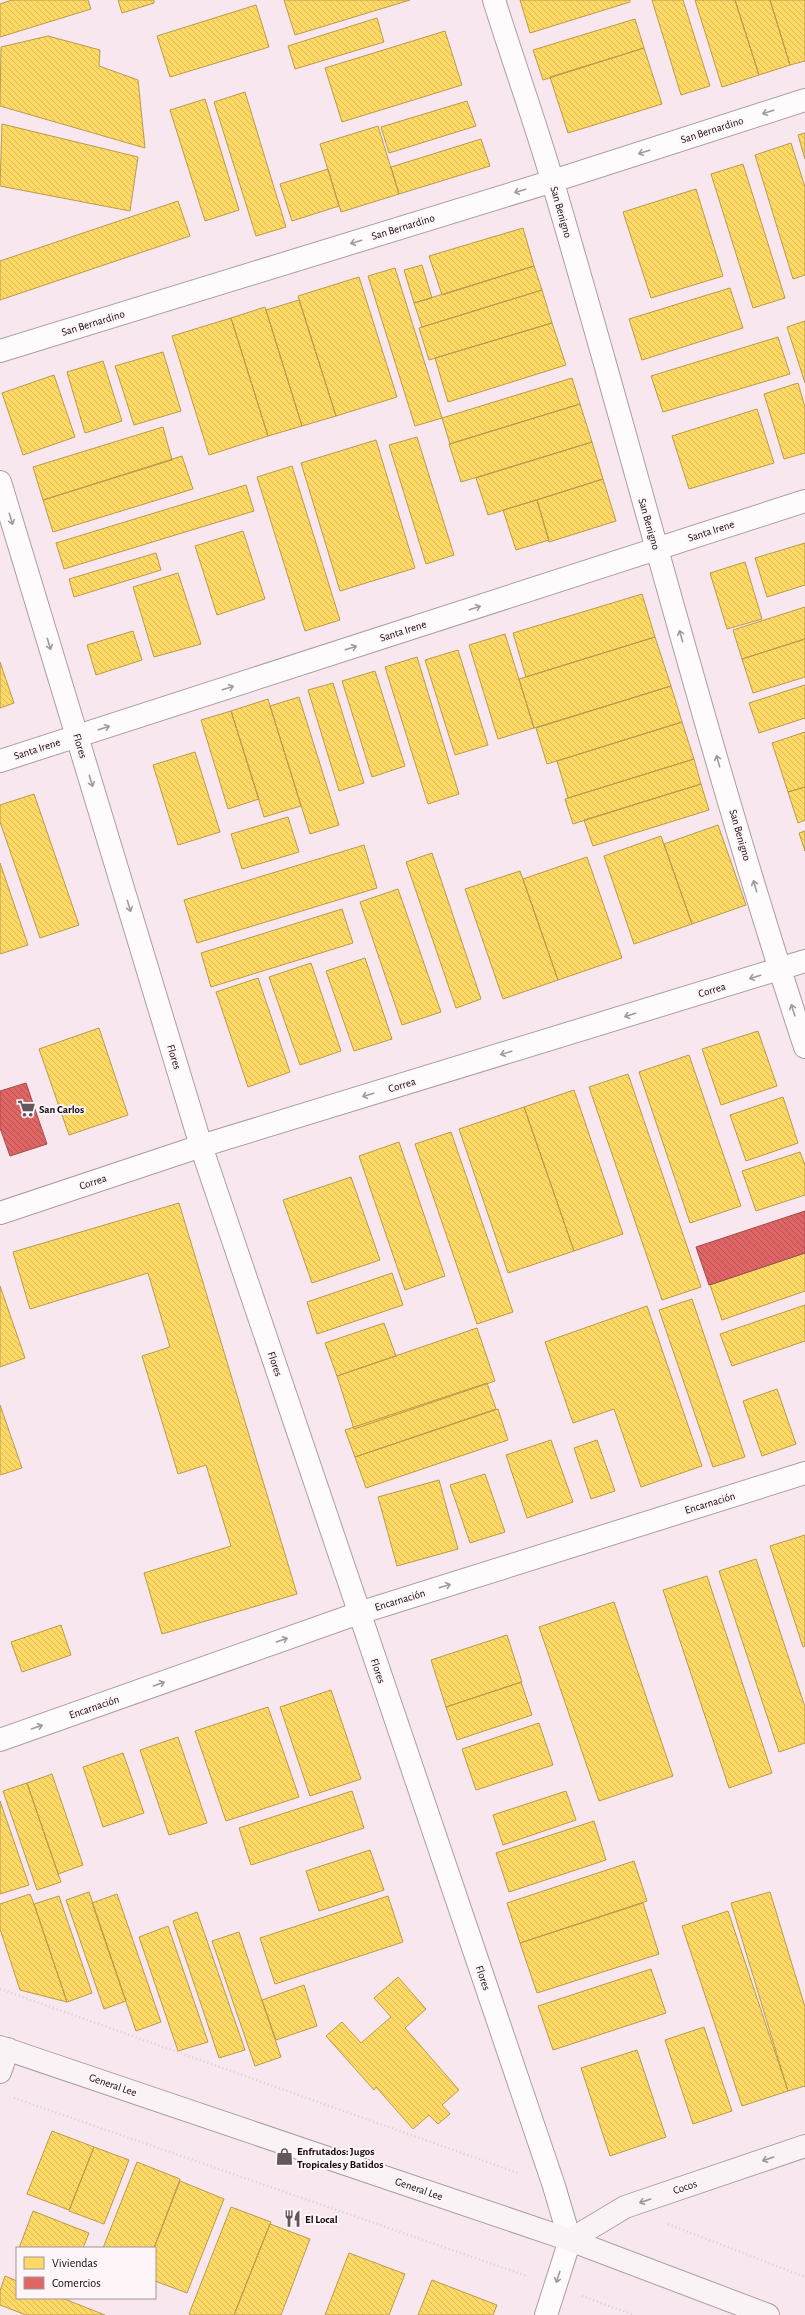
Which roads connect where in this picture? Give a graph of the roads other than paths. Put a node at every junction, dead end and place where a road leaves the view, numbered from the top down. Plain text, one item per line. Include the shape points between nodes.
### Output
1 (494, 0) edge
2 (805, 100) edge
3 (553, 181) junction
4 (0, 351) edge
5 (0, 482) edge
6 (805, 501) edge
7 (656, 549) junction
8 (77, 736) junction
9 (0, 761) edge
10 (805, 961) edge
11 (779, 970) junction
12 (805, 1047) edge
13 (201, 1146) junction
14 (0, 1213) edge
15 (805, 1473) edge
16 (359, 1613) junction
17 (0, 1740) edge
18 (4, 2048) edge
19 (0, 2072) edge
20 (805, 2146) edge
21 (570, 2240) junction
22 (546, 2315) edge
23 (768, 2315) edge

1 - 3 street, San Benigno
2 -> 3 street, San Bernardino
3 -> 4 street, San Bernardino
3 - 7 street, San Benigno
5 -> 8 street, Flores
6 - 7 street, Santa Irene
8 -> 7 street, Santa Irene
11 -> 7 street, San Benigno
8 - 9 street, Santa Irene
8 -> 13 street, Flores
10 - 11 street, Correa
12 -> 11 street, San Benigno
11 -> 13 street, Correa
13 - 14 street, Correa
13 - 16 street, Flores
16 -> 15 street, Encarnación
17 -> 16 street, Encarnación
16 - 21 street, Flores via 554,2186
18 - 19 street
18 - 21 street, General Lee
20 -> 21 street, Cocos via 625,2207
21 -> 22 street
21 - 23 street, General Lee

